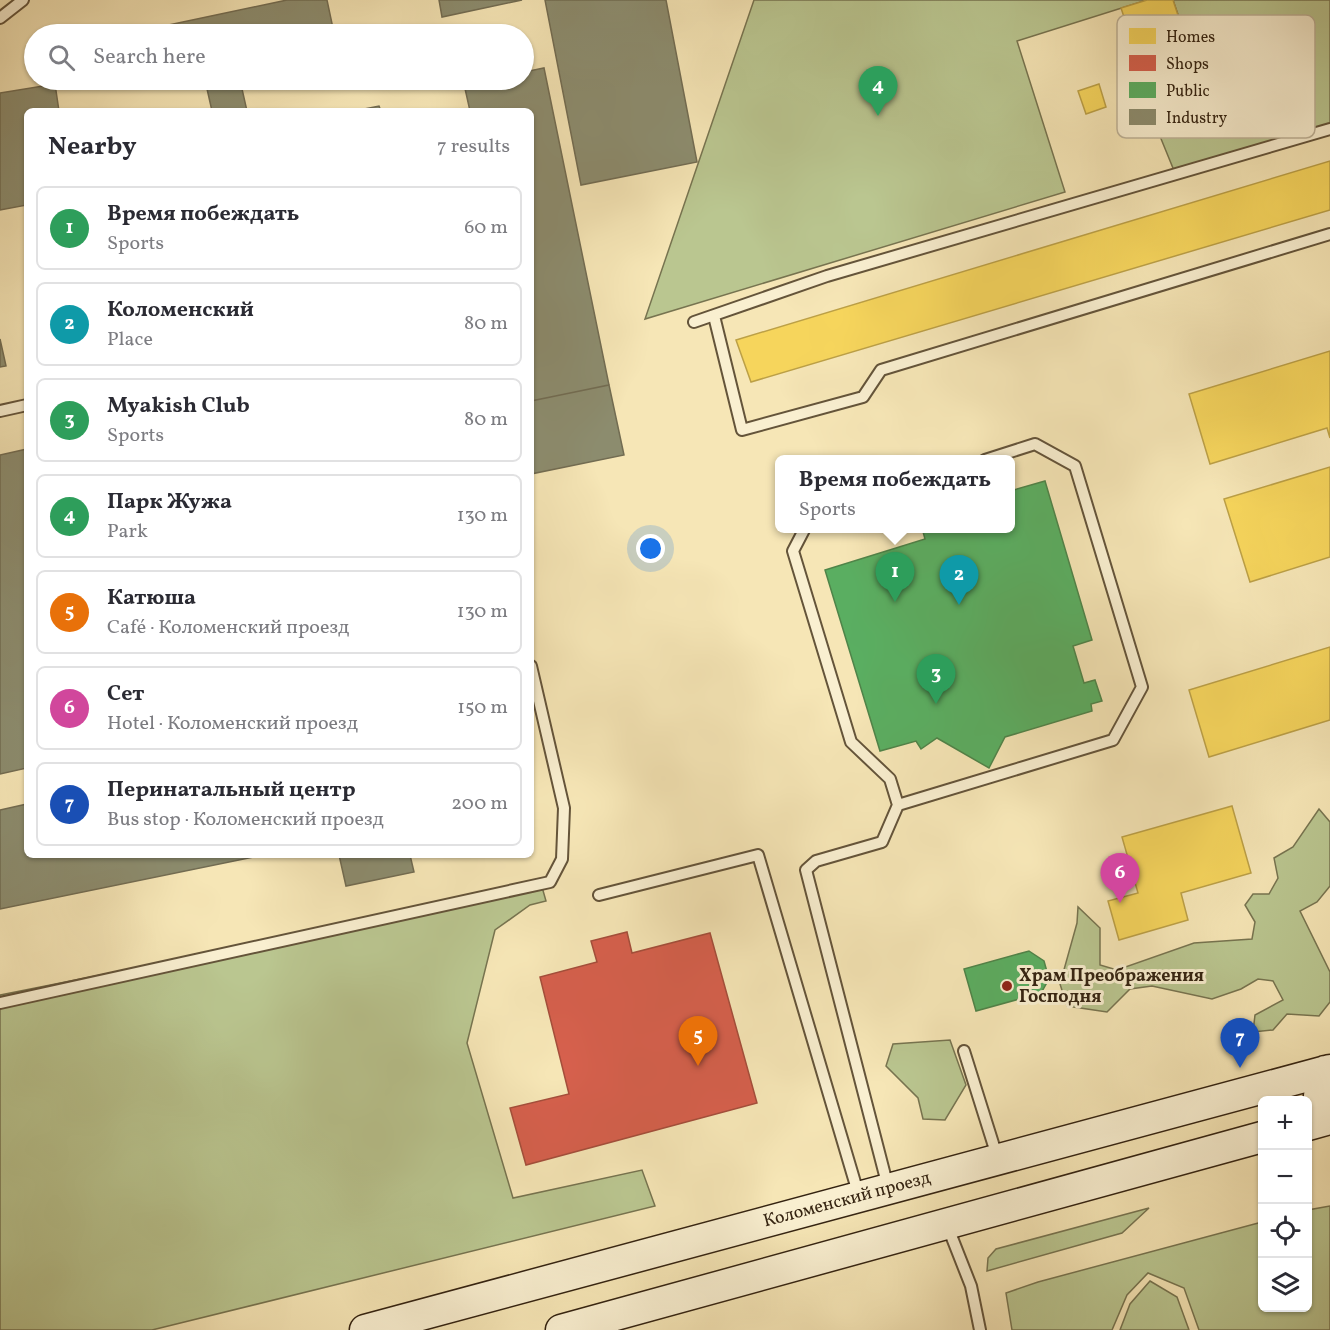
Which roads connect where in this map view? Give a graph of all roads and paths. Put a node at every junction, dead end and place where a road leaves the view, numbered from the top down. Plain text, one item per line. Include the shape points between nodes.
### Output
1 (23, 0) edge
2 (0, 18) edge
3 (1330, 129) edge
4 (1315, 133) edge
5 (1299, 138) edge
6 (1330, 234) edge
7 (714, 315) junction
8 (694, 322) dead end
9 (24, 406) edge
10 (0, 411) edge
11 (998, 455) edge
12 (802, 533) edge
13 (534, 679) edge
14 (898, 805) junction
15 (599, 896) dead end
16 (0, 1003) edge
17 (964, 1051) dead end
18 (1328, 1070) edge
19 (1239, 1095) junction
20 (1330, 1109) edge
21 (1330, 1119) edge
22 (1312, 1124) edge
23 (1257, 1139) edge
24 (998, 1160) junction
25 (889, 1189) junction
26 (859, 1197) junction
27 (946, 1223) junction
28 (365, 1330) edge
29 (561, 1330) edge
30 (980, 1330) edge

1 - 2 lane
3 - 4 lane
5 - 7 lane via 827,276
6 - 7 lane via 881,370 863,397 742,430
7 - 8 lane
9 - 10 lane
11 - 14 lane via 1035,444 1075,466 1142,687 1113,740
12 - 14 lane via 793,550 851,742 890,779
13 - 16 lane via 564,808 562,859 550,882
14 - 25 lane via 882,842 816,861 806,870
15 - 26 lane via 758,855
17 - 24 lane
18 - 19 main road, Коломенский проезд
18 - 20 main road via 1319,1096
19 - 23 main road via 1255,1114
19 - 24 main road, Коломенский проезд
21 - 22 main road
23 - 27 main road
24 - 25 main road, Коломенский проезд
25 - 26 main road, Коломенский проезд
26 - 28 main road, Коломенский проезд
27 - 29 main road
27 - 30 lane via 971,1286

